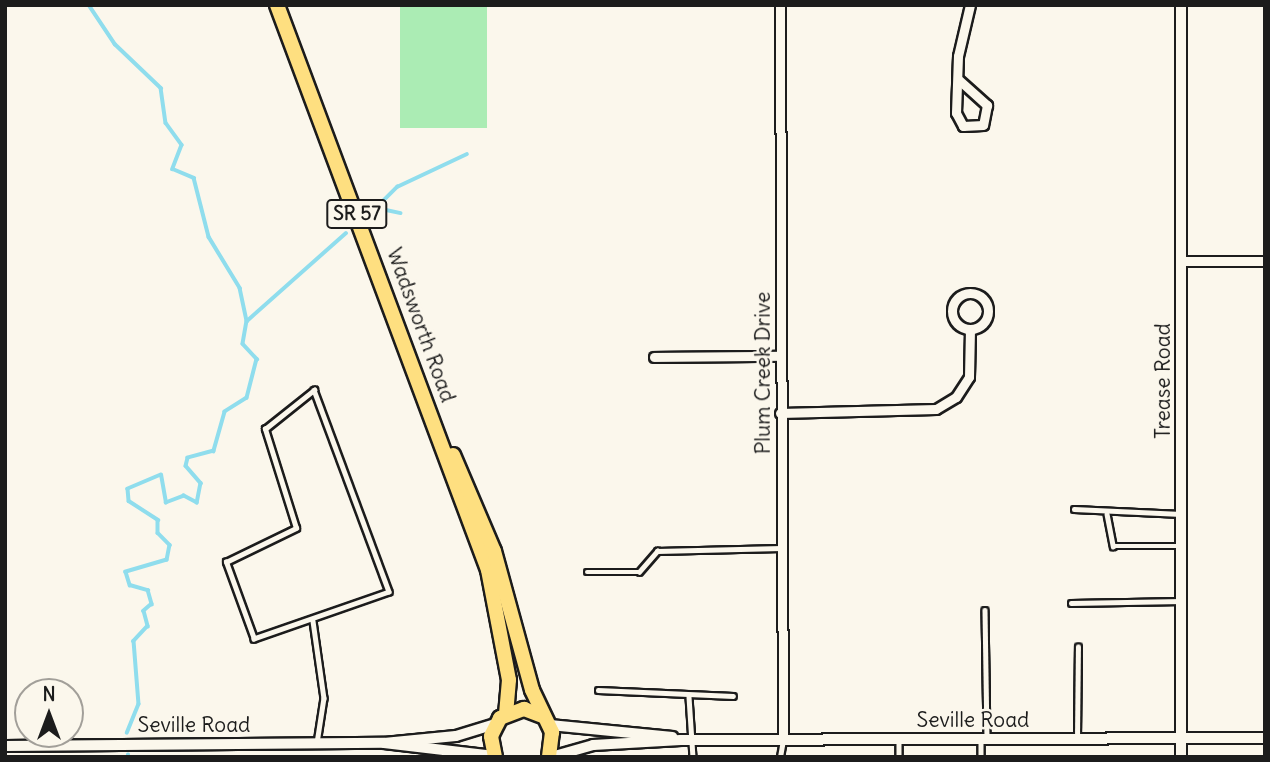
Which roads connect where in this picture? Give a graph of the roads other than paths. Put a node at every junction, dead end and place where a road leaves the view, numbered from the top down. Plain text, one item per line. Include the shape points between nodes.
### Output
1 (277, 5) edge
2 (780, 5) edge
3 (970, 5) edge
4 (1181, 5) edge
5 (959, 80) junction
6 (1182, 261) junction
7 (1265, 261) edge
8 (970, 329) junction
9 (780, 356) junction
10 (654, 357) dead end
11 (780, 413) junction
12 (436, 424) junction
13 (1074, 509) dead end
14 (1107, 514) junction
15 (1182, 514) junction
16 (1182, 546) junction
17 (782, 548) junction
18 (587, 572) dead end
19 (1182, 601) junction
20 (1070, 603) dead end
21 (985, 610) dead end
22 (313, 621) junction
23 (1078, 647) dead end
24 (597, 690) dead end
25 (689, 696) junction
26 (733, 696) dead end
27 (500, 719) junction
28 (546, 721) junction
29 (1265, 738) edge
30 (984, 739) junction
31 (1077, 739) junction
32 (1181, 739) junction
33 (687, 740) junction
34 (783, 740) junction
35 (899, 740) junction
36 (384, 743) junction
37 (317, 744) junction
38 (5, 746) edge
39 (495, 756) edge
40 (550, 757) edge
41 (693, 757) edge
42 (780, 757) edge
43 (899, 757) edge
44 (981, 757) edge
45 (1181, 757) edge

1 - 12 highway, Wadsworth Road / SR 57
2 - 9 street, Plum Creek Drive
3 - 5 street
4 - 6 street, Trease Road
5 - 5 street via 987,105 983,125 962,126 955,100
6 - 7 street
6 - 15 street, Trease Road
8 - 8 street via 988,315 984,298 974,292 961,294 952,309 959,325
8 - 11 street via 969,377 956,397 936,409
9 - 10 street
9 - 11 street, Plum Creek Drive
11 - 17 street, Plum Creek Drive
12 - 27 highway, Wadsworth Road / SR 57 via 495,598 509,680
12 - 28 highway, Wadsworth Road / SR 57 via 494,551
13 - 14 lane
14 - 15 lane
14 - 16 lane via 1113,546
15 - 16 street, Trease Road
16 - 19 street, Trease Road
17 - 18 lane via 657,551 639,572
17 - 34 street, Plum Creek Drive
19 - 20 lane
19 - 32 street, Trease Road
21 - 30 lane
22 - 22 lane via 389,592 314,390 265,429 296,528 226,562 254,639
22 - 37 lane via 324,698
23 - 31 lane
24 - 25 lane via 683,691
25 - 26 lane
25 - 33 lane
27 - 28 highway via 524,709
27 - 36 street, Seville Road
27 - 39 highway, Wadsworth Road / SR 57
28 - 33 street, Seville Road
28 - 40 highway, Wadsworth Road / SR 57
29 - 32 street, Seville Road
30 - 31 street, Seville Road
30 - 35 street, Seville Road
30 - 44 lane
31 - 32 street, Seville Road
32 - 45 street, Trease Road
33 - 34 street, Seville Road
33 - 40 street, Seville Road via 593,745
33 - 41 lane
34 - 35 street, Seville Road
34 - 42 lane
35 - 43 lane
36 - 37 street, Seville Road
36 - 39 street, Seville Road
37 - 38 street, Seville Road

